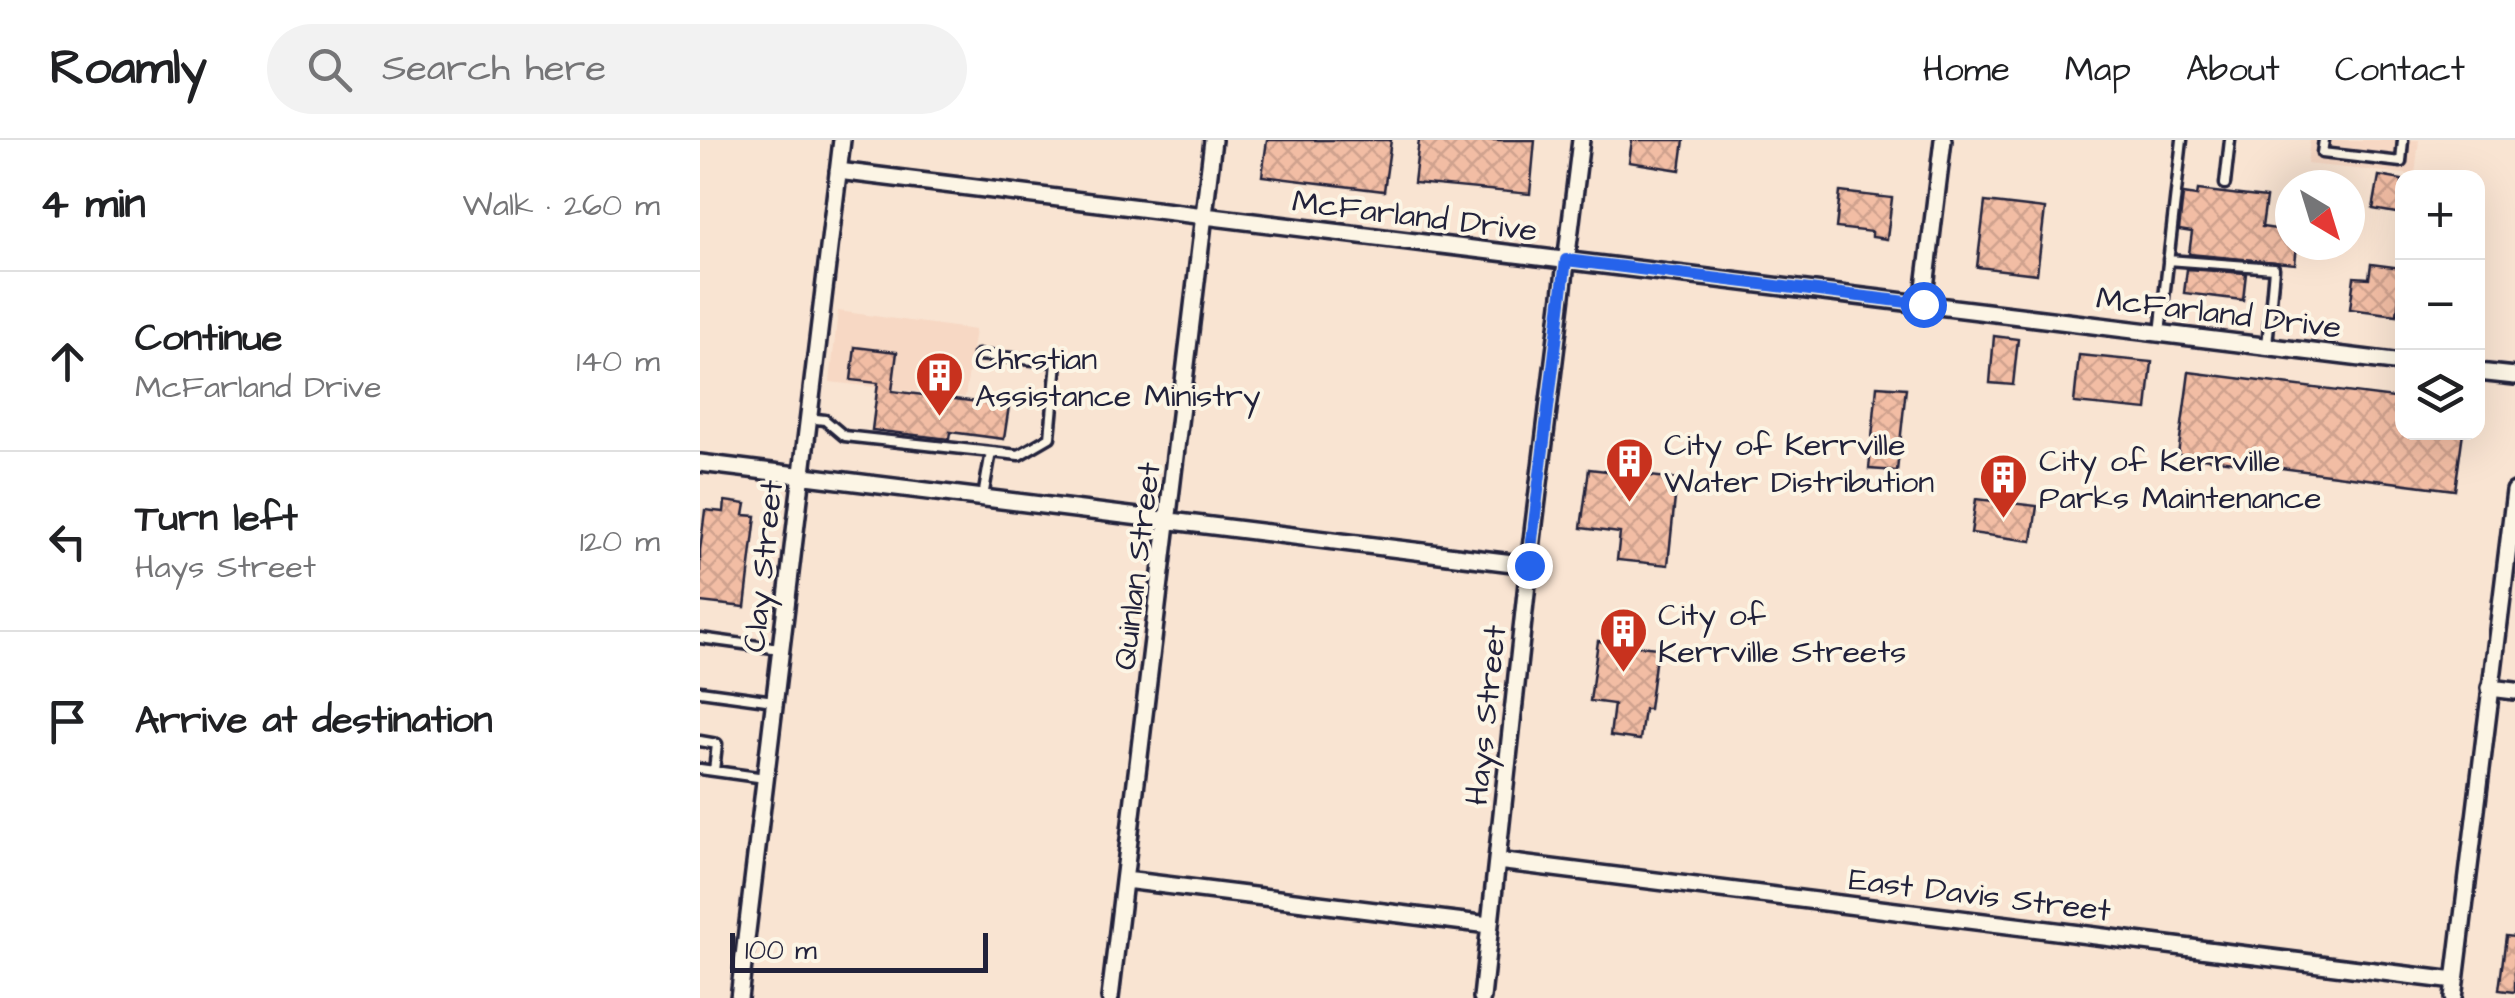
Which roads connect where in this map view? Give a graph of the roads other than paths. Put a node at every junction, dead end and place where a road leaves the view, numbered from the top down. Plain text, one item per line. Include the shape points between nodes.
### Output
1 (842, 140) edge
2 (1212, 140) edge
3 (1581, 140) edge
4 (1943, 140) edge
5 (2182, 140) edge
6 (2230, 140) edge
7 (2324, 140) edge
8 (2404, 140) edge
9 (838, 170) junction
10 (2225, 184) dead end
11 (1203, 216) junction
12 (1566, 260) junction
13 (2168, 260) junction
14 (1923, 304) junction
15 (2160, 333) junction
16 (2267, 346) junction
17 (978, 354) dead end
18 (2395, 361) edge
19 (2485, 373) edge
20 (2515, 376) edge
21 (807, 418) junction
22 (990, 452) junction
23 (700, 463) edge
24 (800, 475) junction
25 (2515, 491) edge
26 (982, 498) junction
27 (1169, 520) junction
28 (1529, 565) junction
29 (700, 638) edge
30 (780, 649) junction
31 (2490, 688) junction
32 (700, 691) edge
33 (2515, 691) edge
34 (774, 701) junction
35 (700, 742) edge
36 (700, 769) edge
37 (714, 771) junction
38 (765, 778) junction
39 (1497, 862) junction
40 (1125, 880) junction
41 (1488, 924) junction
42 (2454, 990) edge
43 (739, 998) edge
44 (1110, 998) edge
45 (1482, 998) edge

1 - 9 street, Clay Street
2 - 11 street, Quinlan Street
3 - 12 street, Hays Street
4 - 14 street
5 - 13 lane
6 - 10 lane
7 - 8 lane via 2322,153 2400,162
9 - 11 street, McFarland Drive
9 - 21 street, Clay Street
11 - 12 street, McFarland Drive
11 - 27 street, Quinlan Street
12 - 14 street, McFarland Drive
12 - 28 street, Hays Street
13 - 15 lane
13 - 16 lane via 2274,268
14 - 15 street, McFarland Drive
15 - 16 street, McFarland Drive
16 - 18 street, McFarland Drive
17 - 22 lane via 1057,362 1050,437 1019,455
19 - 20 street
21 - 22 lane via 826,420 844,436
21 - 24 street, Clay Street
22 - 26 lane
23 - 24 street
24 - 26 street
24 - 30 street, Clay Street
25 - 31 street
26 - 27 street
27 - 28 street
27 - 40 street, Quinlan Street
28 - 39 street, Hays Street
29 - 30 lane
30 - 34 street, Clay Street
31 - 33 street
31 - 42 street
32 - 34 lane
34 - 38 street, Clay Street
35 - 37 lane via 717,744
36 - 37 lane
37 - 38 lane
38 - 43 street, Clay Street
39 - 41 street, Hays Street
39 - 42 street, East Davis Street
40 - 41 street
40 - 44 street, Quinlan Street
41 - 45 street, Hays Street

